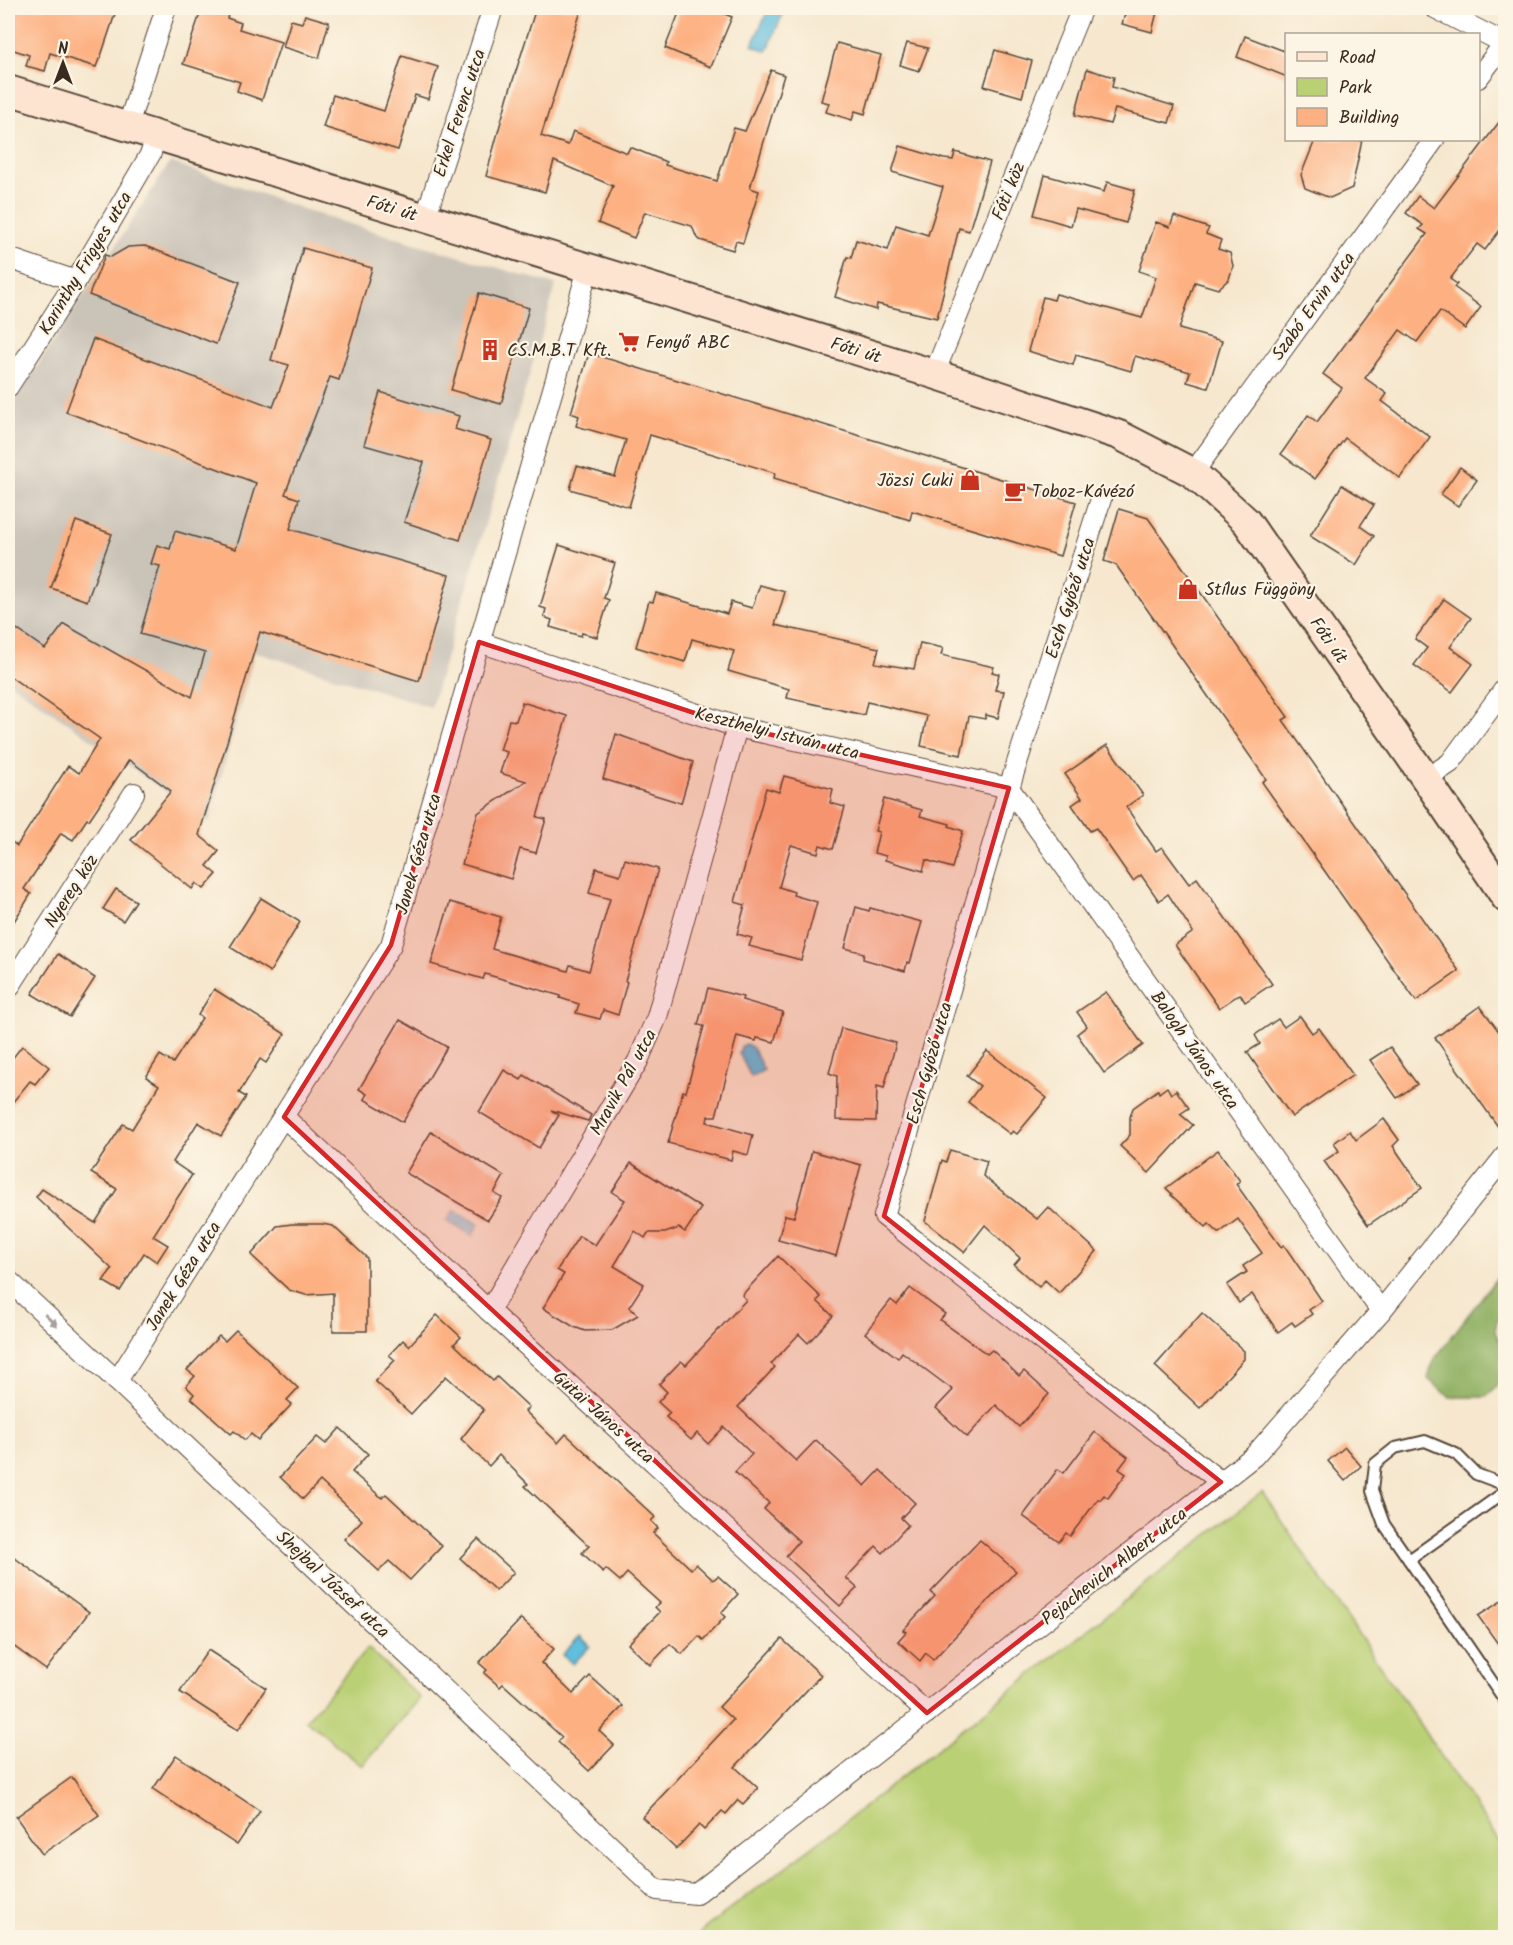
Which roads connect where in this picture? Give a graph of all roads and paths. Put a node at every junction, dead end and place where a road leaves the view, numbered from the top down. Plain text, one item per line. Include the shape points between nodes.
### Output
1 (166, 8) edge
2 (493, 8) edge
3 (1082, 8) edge
4 (1435, 8) edge
5 (1505, 42) edge
6 (1480, 77) edge
7 (8, 90) edge
8 (128, 128) junction
9 (155, 136) junction
10 (1433, 141) edge
11 (425, 219) junction
12 (8, 258) edge
13 (588, 268) junction
14 (76, 281) junction
15 (934, 374) junction
16 (8, 387) edge
17 (1193, 472) junction
18 (1101, 499) dead end
19 (479, 642) junction
20 (1506, 687) edge
21 (737, 727) junction
22 (1426, 778) junction
23 (1009, 788) junction
24 (134, 793) dead end
25 (1506, 898) edge
26 (8, 989) edge
27 (284, 1116) junction
28 (1506, 1155) edge
29 (8, 1280) edge
30 (489, 1311) junction
31 (1381, 1311) junction
32 (117, 1381) junction
33 (1221, 1482) junction
34 (1506, 1483) edge
35 (1506, 1491) edge
36 (1409, 1560) junction
37 (1506, 1702) edge
38 (927, 1713) junction
39 (657, 1890) joint

1 - 8 street
2 - 11 street, Erkel Ferenc utca
3 - 15 street, Fóti köz
4 - 5 street
5 - 6 street
7 - 8 main road, Fóti út
8 - 9 main road, Fóti út
9 - 11 main road, Fóti út
9 - 14 street, Karinthy Frigyes utca via 151,153
10 - 17 street, Szabó Ervin utca
11 - 13 main road, Fóti út
12 - 14 street
13 - 15 main road, Fóti út
13 - 19 street, Janek Géza utca
14 - 16 street, Karinthy Frigyes utca
15 - 17 main road, Fóti út via 1119,435
17 - 22 main road, Fóti út via 1246,521
18 - 23 street, Esch Győző utca
19 - 21 street, Keszthelyi István utca
19 - 27 street, Janek Géza utca via 391,945
20 - 22 street via 1450,763
21 - 23 street, Keszthelyi István utca
21 - 30 street, Mravik Pál utca via 657,1017 638,1061
22 - 25 main road, Fóti út
23 - 31 street, Balogh János utca
23 - 33 street, Esch Győző utca via 884,1216
24 - 26 street, Nyereg köz
27 - 30 street, Gutai János utca
27 - 32 street, Janek Géza utca
28 - 31 street, Pejachevich Albert utca
29 -> 32 street, Shejbal József utca
30 - 38 street, Gutai János utca
31 - 33 street, Pejachevich Albert utca via 1254,1456
32 - 39 street, Shejbal József utca
33 - 38 street, Pejachevich Albert utca
34 - 36 lane via 1476,1474 1456,1455 1425,1441 1395,1448 1375,1464 1372,1491 1384,1524
35 - 36 lane
36 - 37 lane
38 - 39 street, Pejachevich Albert utca via 696,1894

